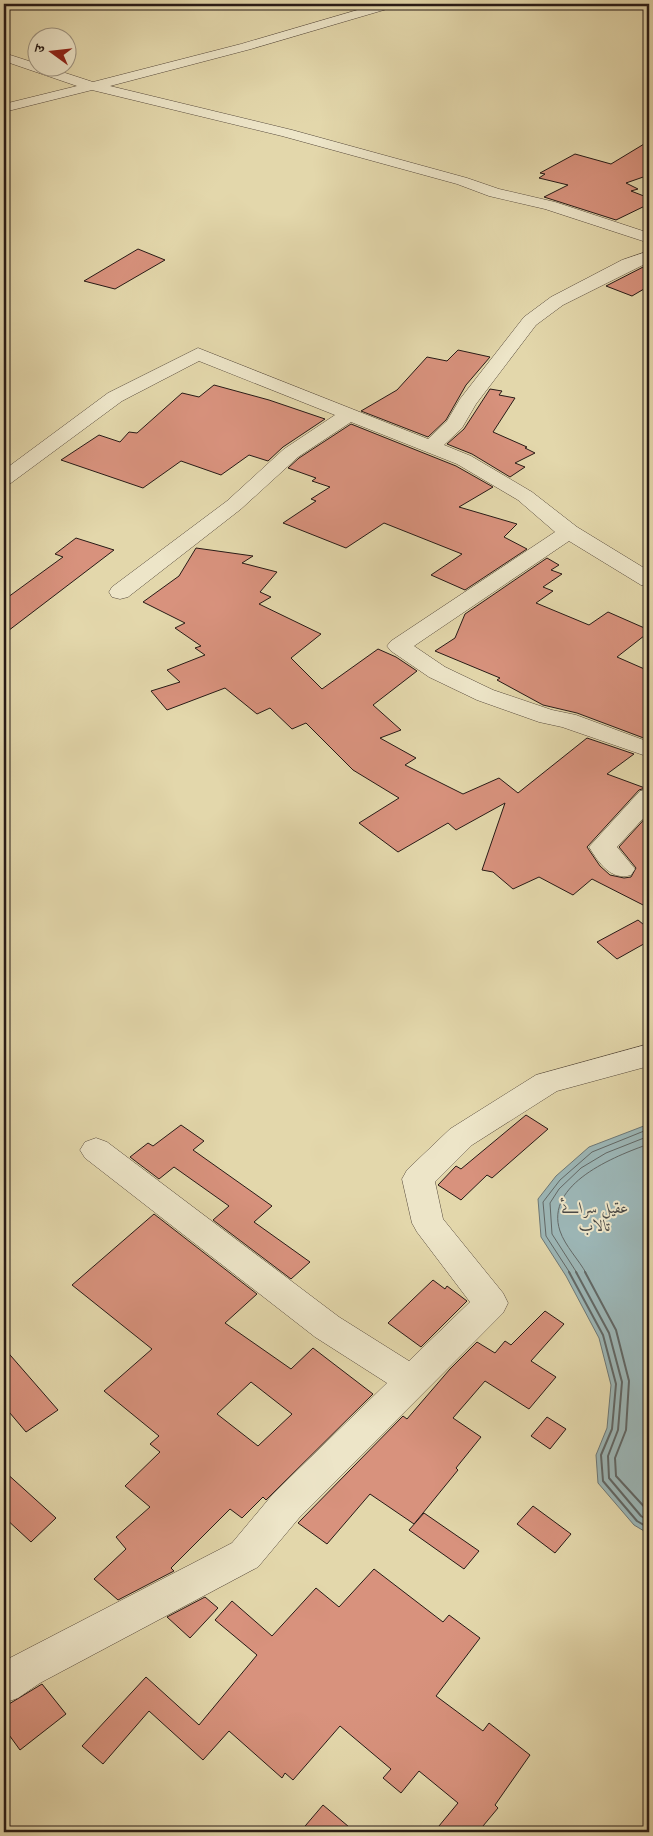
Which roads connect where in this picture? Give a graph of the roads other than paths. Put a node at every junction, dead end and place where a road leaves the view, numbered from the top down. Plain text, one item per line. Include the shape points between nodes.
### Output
1 (390, 4) edge
2 (4, 57) edge
3 (92, 86) junction
4 (4, 108) edge
5 (649, 238) edge
6 (649, 256) edge
7 (348, 415) junction
8 (430, 447) junction
9 (4, 479) edge
10 (570, 532) junction
11 (649, 580) edge
12 (120, 592) dead end
13 (649, 750) edge
14 (649, 798) edge
15 (622, 869) dead end
16 (649, 1055) edge
17 (96, 1150) dead end
18 (412, 1381) junction
19 (4, 1684) edge

1 - 3 street via 227,53
2 - 3 street
3 - 4 street
3 - 5 street via 462,181
6 - 8 street via 557,301 530,321 455,424
7 - 8 street
7 - 9 street via 198,354 115,397
7 - 12 street via 291,453 234,505
8 - 10 street via 464,460 518,492
10 - 11 street
10 - 13 street via 398,646 437,672 485,695
14 - 15 street via 602,847
16 - 18 street via 547,1083 461,1137 418,1179 428,1224 491,1303
17 - 18 street via 327,1327
18 - 19 street via 286,1506 245,1555 26,1669

